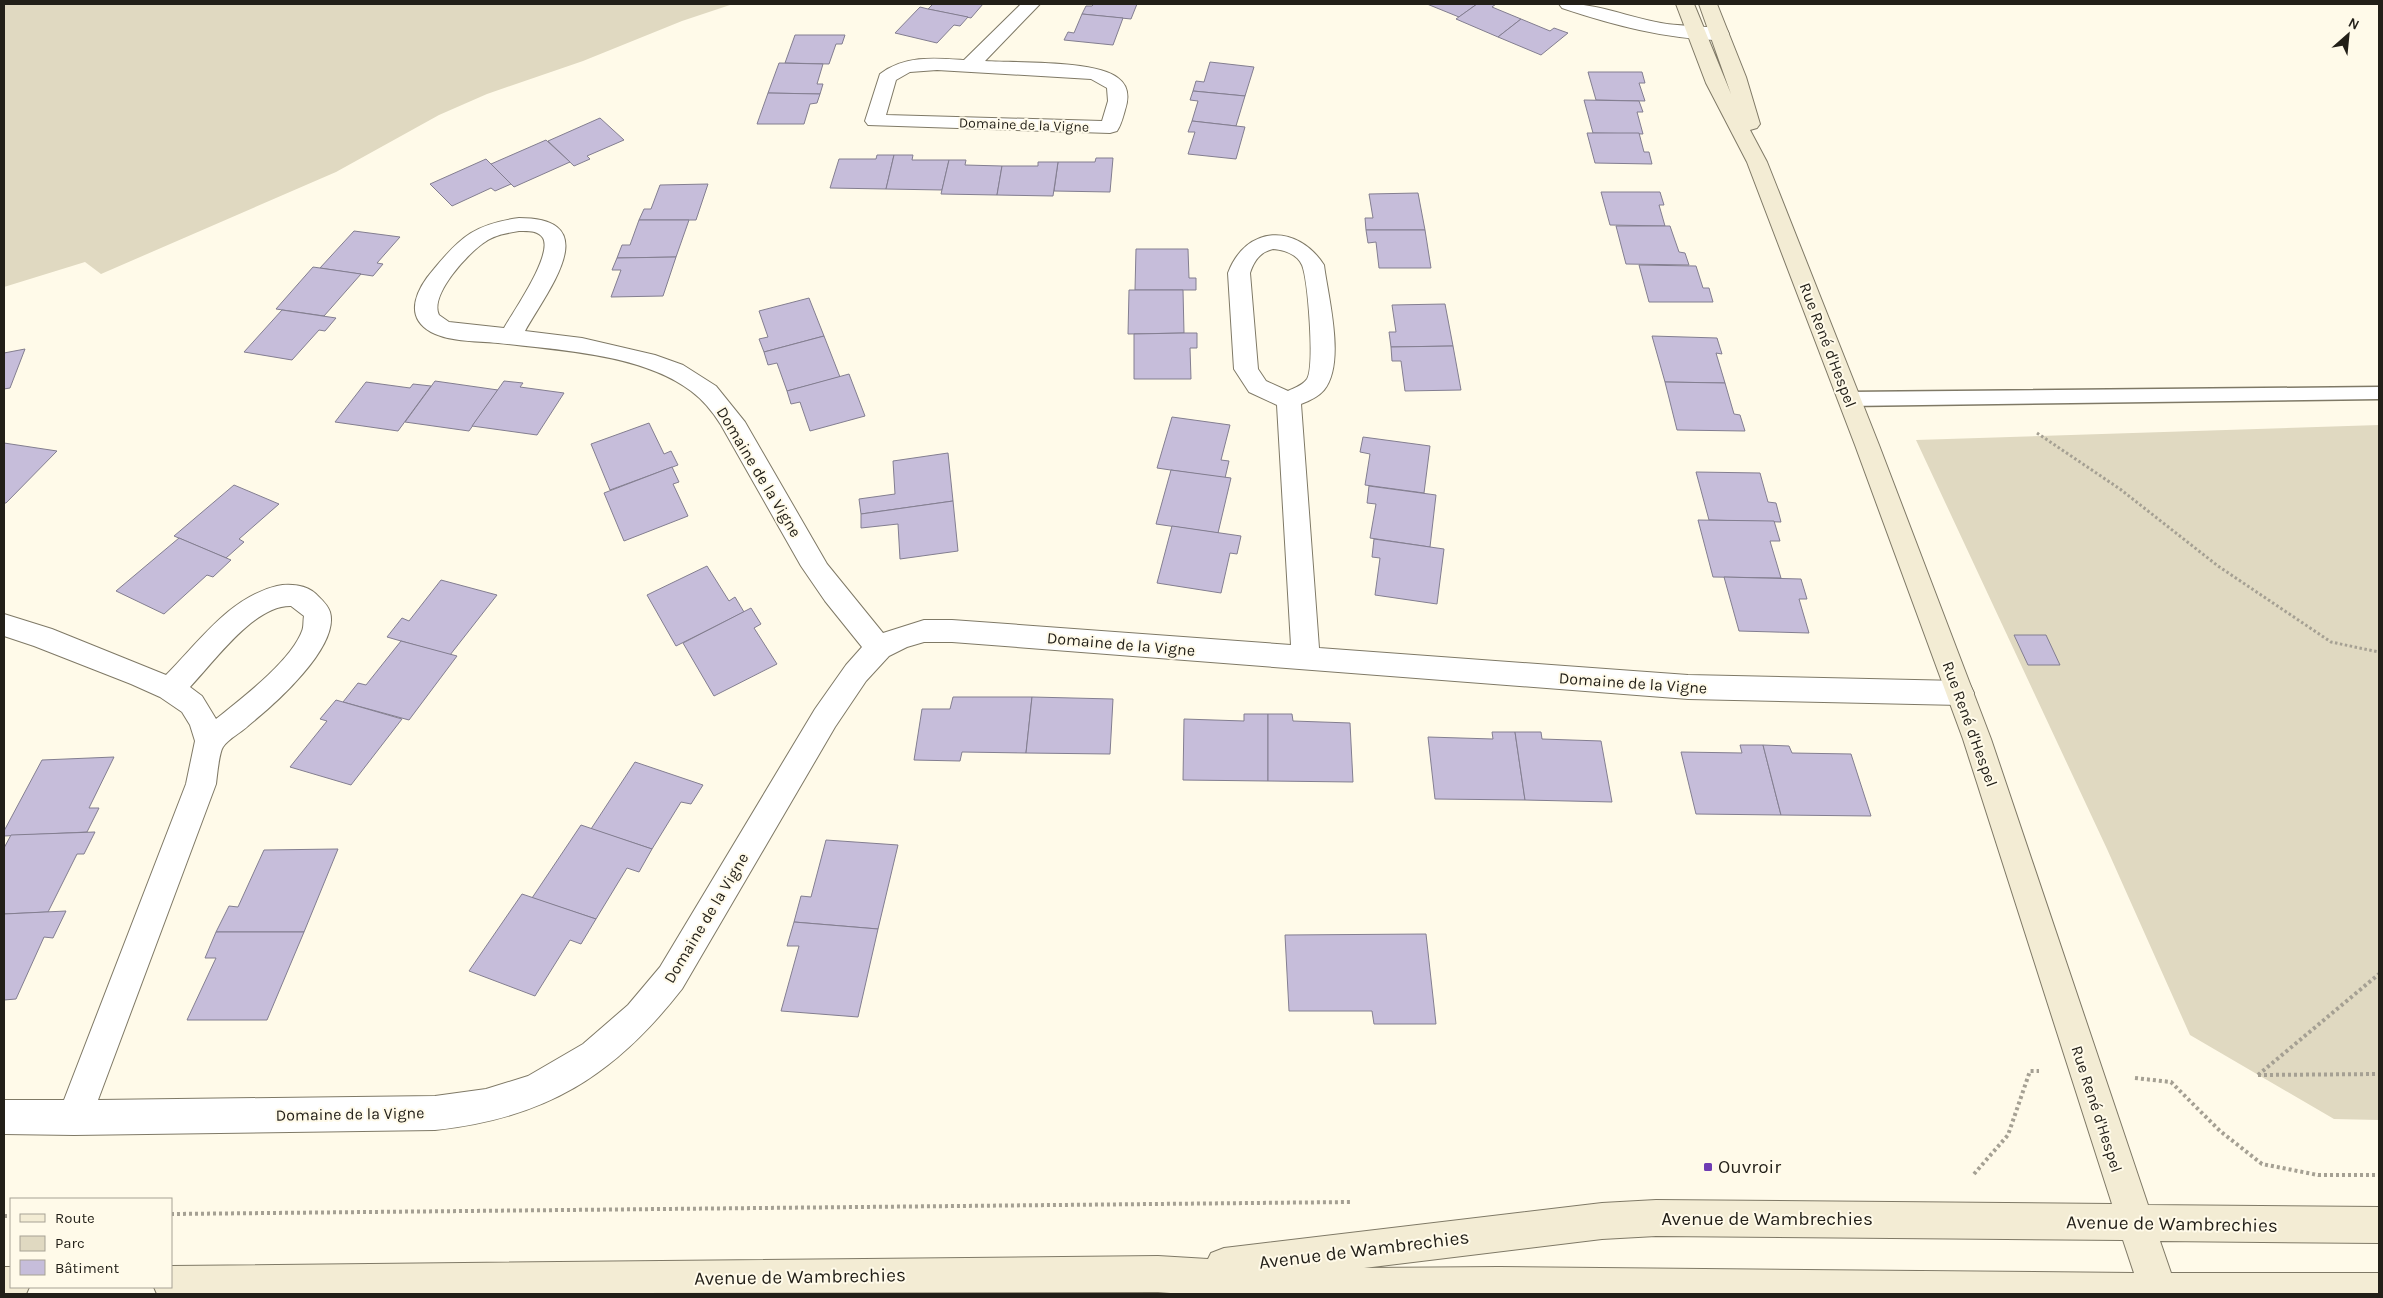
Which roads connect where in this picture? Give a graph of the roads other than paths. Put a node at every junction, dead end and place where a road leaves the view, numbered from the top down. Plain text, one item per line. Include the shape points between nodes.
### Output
1 (1031, 4) edge
2 (1568, 4) edge
3 (1685, 4) edge
4 (1708, 4) edge
5 (1696, 34) junction
6 (1720, 34) junction
7 (969, 66) junction
8 (1757, 162) junction
9 (510, 337) junction
10 (2379, 393) edge
11 (1848, 399) junction
12 (1289, 400) junction
13 (4, 624) edge
14 (879, 648) junction
15 (1306, 659) junction
16 (170, 688) junction
17 (1960, 693) junction
18 (209, 741) junction
19 (4, 1118) edge
20 (74, 1118) junction
21 (2134, 1223) junction
22 (2379, 1225) edge
23 (1158, 1274) junction
24 (172, 1284) edge
25 (2379, 1291) edge
26 (2158, 1293) edge

1 - 7 street
2 - 5 street via 1652,27
3 - 5 main road, Rue René d'Hespel
4 - 6 main road, Rue René d'Hespel
5 - 6 street
5 - 8 main road, Rue René d'Hespel via 1716,84
6 - 8 main road, Rue René d'Hespel via 1747,112
7 - 7 street, Domaine de la Vigne via 907,66 892,73 887,78 876,121 1110,127 1118,92 1108,80 1072,71
8 - 11 main road, Rue René d'Hespel
9 - 9 street, Domaine de la Vigne via 438,327 424,309 426,297 445,270 477,237 506,226 536,226 549,230 557,238 558,248
9 - 14 street, Domaine de la Vigne via 630,355 654,362 698,383 729,416 810,559
10 - 11 lane
11 - 17 main road, Rue René d'Hespel
12 - 12 street via 1306,393 1318,382 1323,357 1313,265 1299,248 1272,242 1248,251 1241,262 1246,370 1256,388
12 - 15 street
13 - 16 street
14 - 15 street, Domaine de la Vigne via 924,631 952,631
14 - 20 street, Domaine de la Vigne via 839,695 671,978 619,1036 580,1064 512,1099 446,1113
15 - 17 street, Domaine de la Vigne via 1688,687
16 - 18 street via 192,704
16 - 18 street via 238,620 267,599 284,594 296,595 309,602 316,611 319,620 316,634 291,669 271,691
17 - 21 main road, Rue René d'Hespel
18 - 20 street via 201,784
19 - 20 street, Domaine de la Vigne
21 - 22 main road, Avenue de Wambrechies
21 - 23 main road, Avenue de Wambrechies via 1638,1219
21 - 26 main road, Rue René d'Hespel
23 - 24 main road, Avenue de Wambrechies
23 - 26 main road, Avenue de Wambrechies via 1303,1285
25 - 26 main road, Avenue de Wambrechies

